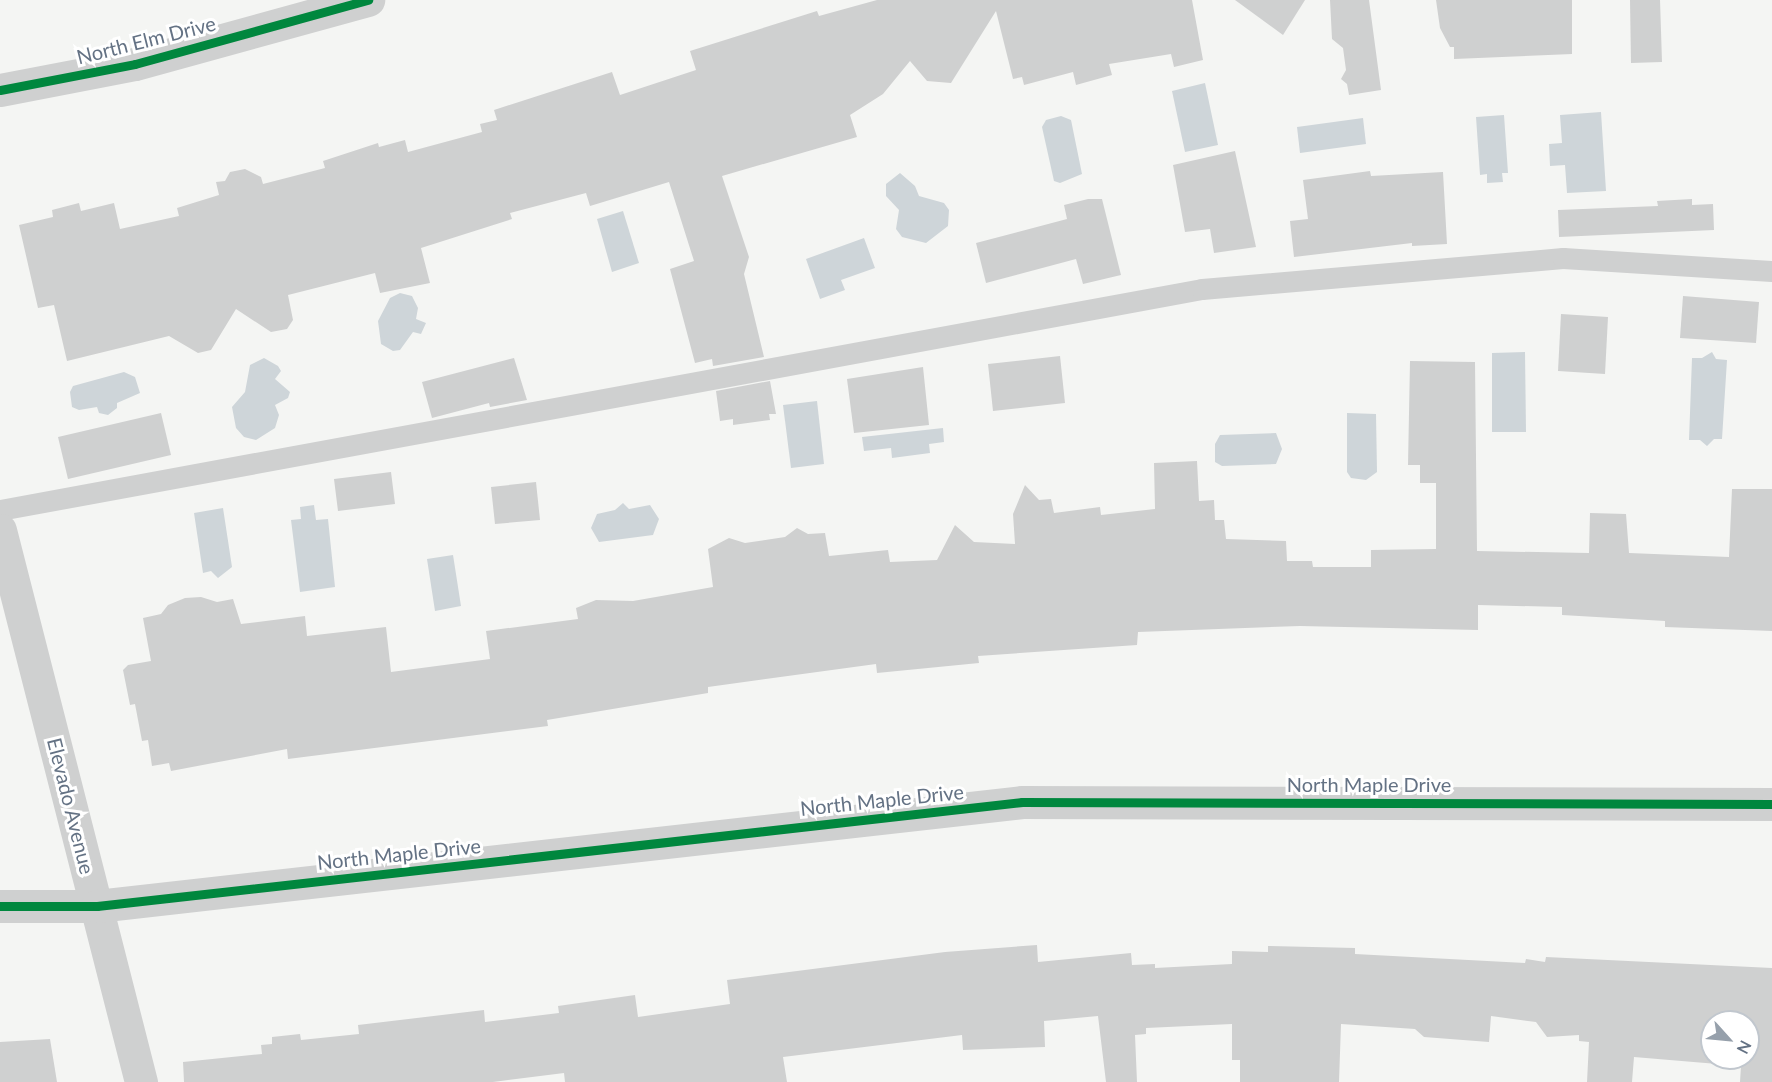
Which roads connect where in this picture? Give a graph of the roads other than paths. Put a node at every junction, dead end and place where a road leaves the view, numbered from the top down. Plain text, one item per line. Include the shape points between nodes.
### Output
1 (368, 0) edge
2 (0, 90) edge
3 (1772, 271) edge
4 (0, 510) edge
5 (0, 530) edge
6 (1772, 804) edge
7 (0, 906) edge
8 (97, 906) junction
9 (141, 1082) edge

1 - 2 street, North Elm Drive via 135,64
3 - 4 lane via 1563,258 1202,289
5 - 8 street, Elevado Avenue
6 - 8 street, North Maple Drive via 1022,802
7 - 8 street, North Maple Drive
8 - 9 street, Elevado Avenue

